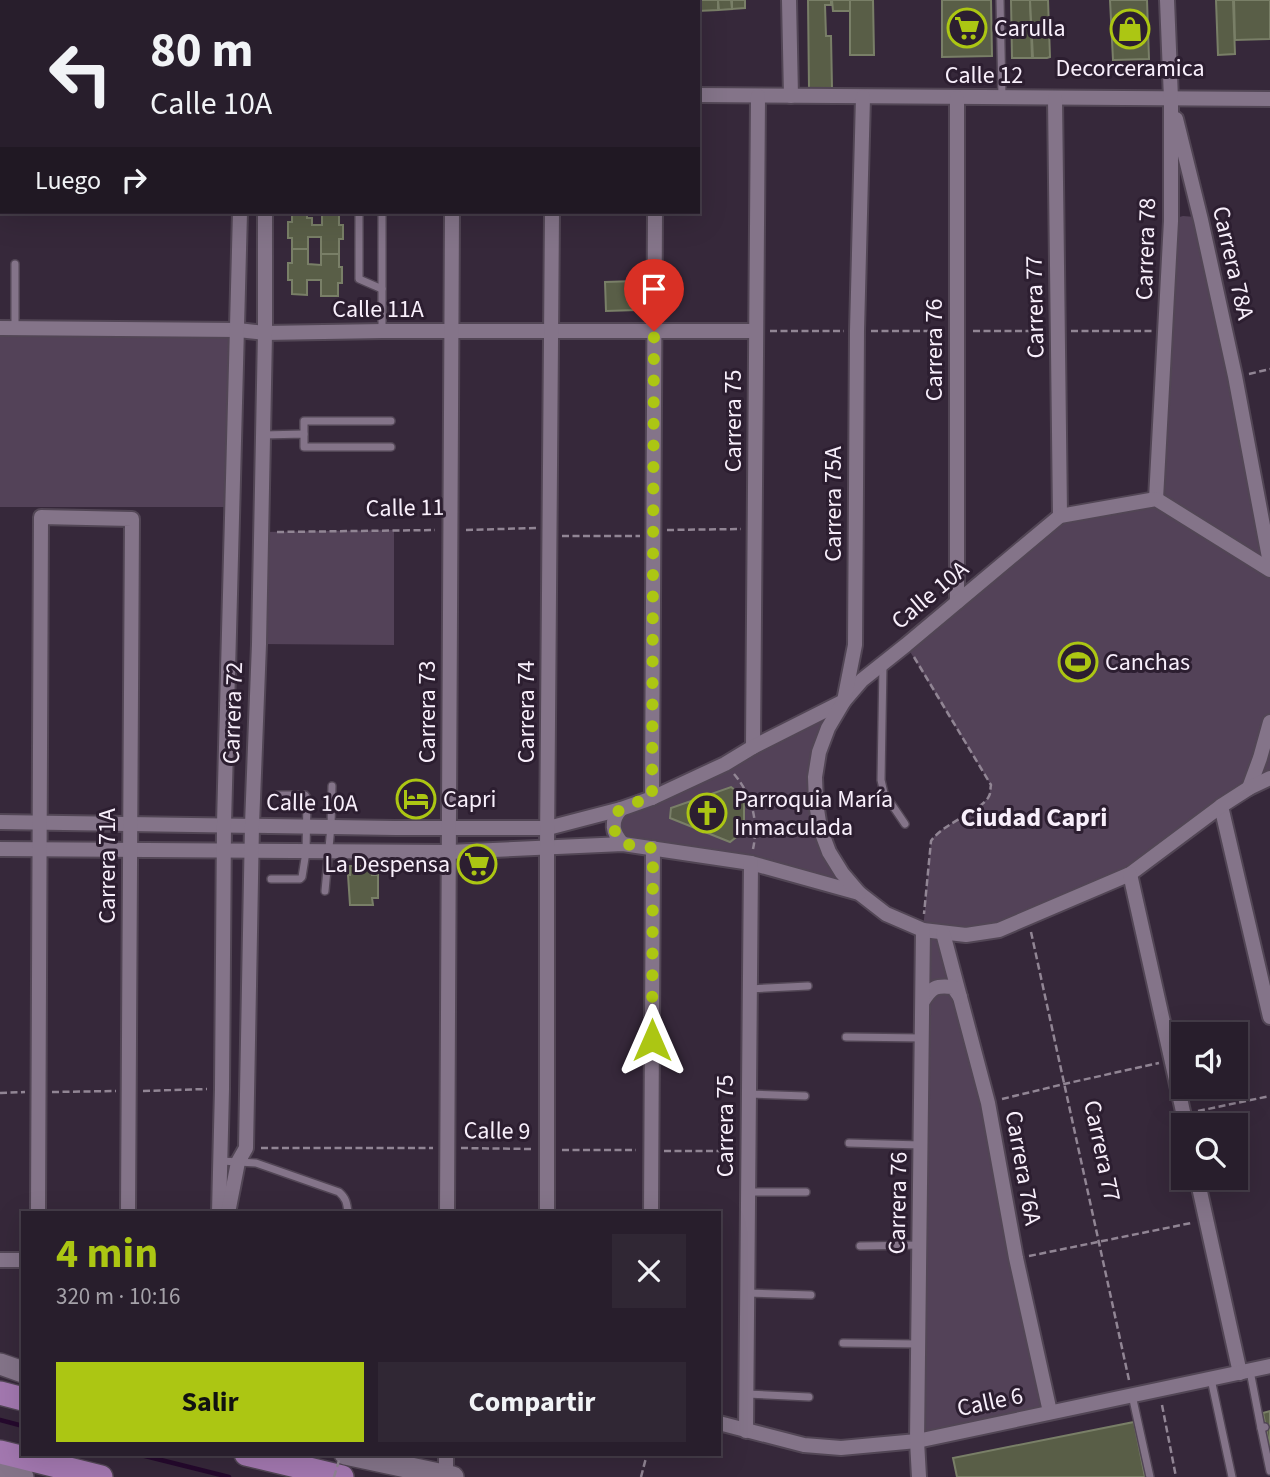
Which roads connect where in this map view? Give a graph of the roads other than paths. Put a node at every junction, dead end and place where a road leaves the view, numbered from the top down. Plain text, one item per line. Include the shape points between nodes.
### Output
1 (789, 0) edge
2 (1000, 0) edge
3 (1167, 0) edge
4 (700, 95) edge
5 (758, 96) junction
6 (791, 96) junction
7 (863, 97) junction
8 (957, 97) junction
9 (1002, 98) junction
10 (1055, 98) junction
11 (1171, 99) junction
12 (1270, 99) edge
13 (240, 214) edge
14 (265, 214) edge
15 (359, 214) edge
16 (383, 214) edge
17 (452, 214) edge
18 (552, 214) edge
19 (655, 214) edge
20 (15, 264) dead end
21 (382, 289) junction
22 (0, 328) edge
23 (15, 328) junction
24 (238, 330) junction
25 (382, 331) junction
26 (452, 331) junction
27 (552, 331) junction
28 (654, 331) junction
29 (756, 331) junction
30 (265, 333) junction
31 (391, 421) dead end
32 (304, 433) junction
33 (263, 435) junction
34 (391, 447) dead end
35 (1156, 499) junction
36 (1060, 516) junction
37 (1270, 563) edge
38 (1270, 570) edge
39 (957, 601) junction
40 (883, 664) junction
41 (844, 701) junction
42 (1270, 722) edge
43 (752, 747) junction
44 (1270, 778) edge
45 (332, 786) dead end
46 (1249, 788) junction
47 (278, 795) dead end
48 (652, 798) junction
49 (1221, 806) junction
50 (621, 809) junction
51 (0, 822) edge
52 (40, 822) junction
53 (130, 823) junction
54 (224, 824) junction
55 (905, 824) dead end
56 (252, 825) junction
57 (308, 825) junction
58 (331, 826) junction
59 (449, 828) junction
60 (548, 828) junction
61 (623, 844) junction
62 (547, 847) junction
63 (653, 848) junction
64 (0, 849) edge
65 (40, 849) junction
66 (130, 850) junction
67 (224, 851) junction
68 (251, 851) junction
69 (306, 852) junction
70 (328, 852) junction
71 (449, 852) junction
72 (751, 863) junction
73 (1130, 874) junction
74 (271, 879) dead end
75 (325, 891) dead end
76 (859, 893) junction
77 (923, 930) junction
78 (943, 933) junction
79 (808, 986) dead end
80 (749, 989) junction
81 (960, 997) junction
82 (923, 1002) junction
83 (1270, 1017) edge
84 (846, 1037) dead end
85 (923, 1038) junction
86 (748, 1094) junction
87 (805, 1096) dead end
88 (1182, 1113) edge
89 (849, 1143) dead end
90 (921, 1145) junction
91 (221, 1161) junction
92 (238, 1162) junction
93 (1200, 1190) edge
94 (748, 1192) junction
95 (806, 1192) dead end
96 (38, 1211) edge
97 (128, 1211) edge
98 (219, 1211) edge
99 (228, 1211) edge
100 (348, 1211) edge
101 (447, 1211) edge
102 (547, 1211) edge
103 (652, 1211) edge
104 (920, 1245) junction
105 (860, 1246) dead end
106 (0, 1260) edge
107 (21, 1260) edge
108 (747, 1293) junction
109 (811, 1295) dead end
110 (843, 1343) dead end
111 (918, 1344) junction
112 (0, 1364) edge
113 (1270, 1366) edge
114 (0, 1371) edge
115 (1245, 1372) junction
116 (21, 1374) edge
117 (21, 1375) edge
118 (1211, 1378) junction
119 (0, 1393) edge
120 (746, 1394) junction
121 (1132, 1395) junction
122 (809, 1396) dead end
123 (21, 1398) edge
124 (1050, 1412) junction
125 (721, 1424) edge
126 (746, 1431) junction
127 (917, 1441) junction
128 (0, 1452) edge
129 (254, 1456) edge
130 (357, 1456) edge
131 (448, 1469) edge
132 (0, 1471) edge
133 (33, 1471) edge
134 (1270, 1471) edge
135 (59, 1473) edge
136 (332, 1476) edge
137 (102, 1477) edge
138 (919, 1477) edge
139 (1150, 1477) edge
140 (1233, 1477) edge

1 - 6 street
2 - 9 lane
3 - 11 street, Carrera 78
4 - 5 street, Calle 12
5 - 6 street, Calle 12
5 - 29 street, Carrera 75
6 - 7 street, Calle 12
7 - 8 street, Calle 12
7 - 41 street, Carrera 75A via 855,645
8 - 9 street, Calle 12
8 - 39 street, Carrera 76
9 - 10 street, Calle 12
10 - 11 street, Calle 12
10 - 36 street, Carrera 77
11 - 12 street, Calle 12
11 - 35 street, Carrera 78 via 1171,221
11 - 37 street, Carrera 78A via 1235,376
13 - 24 street, Carrera 72
14 - 30 street, Carrera 72
15 - 21 lane via 359,279
16 - 21 lane
17 - 26 street, Carrera 73
18 - 27 street, Carrera 74
19 - 28 street
20 - 23 lane
21 - 25 lane
22 - 23 street, Calle 11A
23 - 24 street, Calle 11A
24 - 30 street, Calle 11A
24 - 54 street, Carrera 72
25 - 26 street, Calle 11A
25 - 30 street, Calle 11A
26 - 27 street, Calle 11A
26 - 59 street, Carrera 73
27 - 28 street, Calle 11A
27 - 60 street, Carrera 74
28 - 29 street, Calle 11A
28 - 48 street
29 - 43 street, Carrera 75
30 - 33 street, Carrera 72
31 - 32 lane via 304,421
32 - 33 lane
32 - 34 lane via 304,447
33 - 56 street, Carrera 72
35 - 36 street, Calle 10A
35 - 38 street
36 - 39 street, Calle 10A
39 - 40 street, Calle 10A
40 - 41 street, Calle 10A
40 - 55 lane via 882,787
41 - 43 street, Calle 10A
41 - 76 street, Carrera 75A via 819,752 816,803 829,852
42 - 46 street
43 - 48 street, Calle 10A
44 - 46 street, Calle 10A
45 - 58 lane
46 - 49 street, Calle 10A
47 - 57 lane via 306,796
48 - 50 street, Calle 10A
49 - 73 street, Calle 10A
49 - 83 street
50 - 60 street, Calle 10A
50 - 61 street via 614,818 614,830
51 - 52 street, Calle 10A
52 - 53 street, Calle 10A
52 - 53 street, Carrera 71A via 41,517 132,520
52 - 65 street
53 - 54 street, Calle 10A
53 - 66 street, Carrera 71A
54 - 56 street, Calle 10A
54 - 67 street, Carrera 72
56 - 57 street, Calle 10A
56 - 68 street, Carrera 72
57 - 58 street, Calle 10A
57 - 69 lane
58 - 59 street, Calle 10A
58 - 70 lane
59 - 60 street, Calle 10A
59 - 71 street, Carrera 73
60 - 62 street, Carrera 74
61 - 62 street, Calle 10A
61 - 63 street, Calle 10A
62 - 71 street, Calle 10A
62 - 102 street, Carrera 74
63 - 72 street, Calle 10A
63 - 103 street
64 - 65 street, Calle 10A
65 - 66 street, Calle 10A
65 - 96 street
66 - 67 street, Calle 10A
66 - 97 street, Carrera 71A
67 - 68 street, Calle 10A
67 - 91 street, Carrera 72
68 - 69 street, Calle 10A
68 - 92 street, Carrera 72 via 246,1148
69 - 70 street, Calle 10A
69 - 74 lane via 300,879
70 - 71 street, Calle 10A
70 - 75 lane
71 - 101 street, Carrera 73
72 - 76 street, Calle 10A
72 - 80 street, Carrera 75
73 - 78 street, Calle 10A via 999,930
73 - 88 street
76 - 77 street, Calle 10A via 886,914
77 - 78 street, Calle 10A
77 - 82 street, Carrera 76
78 - 81 street, Carrera 76A
79 - 80 lane
80 - 86 street, Carrera 75
81 - 82 street via 953,987 941,985 929,991
81 - 124 street, Carrera 76A via 988,1103
82 - 85 street, Carrera 76
84 - 85 lane
85 - 90 street, Carrera 76
86 - 87 lane
86 - 94 street, Carrera 75
89 - 90 lane
90 - 104 street, Carrera 76
91 - 92 lane
91 - 98 street, Carrera 72
92 - 99 street, Carrera 72
92 - 100 lane via 256,1163 339,1192
93 - 115 street
94 - 95 lane
94 - 108 street, Carrera 75
104 - 105 lane
104 - 111 street, Carrera 76
106 - 107 street
108 - 109 lane
108 - 120 street, Carrera 75
110 - 111 lane
111 - 127 street, Carrera 76
112 - 116 street
113 - 115 street, Calle 6
114 - 117 street
115 - 118 street, Calle 6
115 - 134 lane via 1264,1427
118 - 121 street, Calle 6
118 - 140 lane
119 - 123 main road
120 - 122 lane
120 - 126 street, Carrera 75
121 - 124 street, Calle 6
121 - 139 lane
124 - 127 street, Calle 6
125 - 126 street, Calle 6
126 - 127 street, Calle 6 via 804,1445 841,1448
127 - 138 street, Carrera 76
128 - 133 main road
129 - 136 main road
130 - 131 street
132 - 133 street
133 - 135 main road
135 - 137 main road

